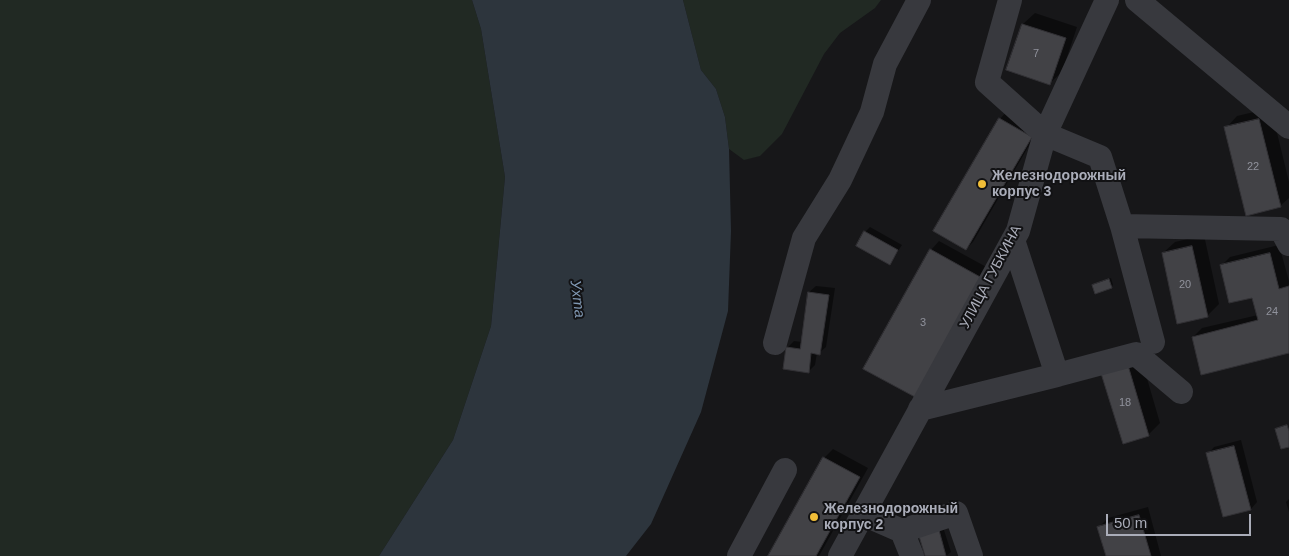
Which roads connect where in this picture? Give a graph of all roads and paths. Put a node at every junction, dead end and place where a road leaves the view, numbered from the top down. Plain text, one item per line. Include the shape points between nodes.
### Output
1 (919, 0) edge
2 (1010, 0) edge
3 (1107, 0) edge
4 (1137, 0) edge
5 (1289, 127) edge
6 (1045, 134) junction
7 (1122, 226) junction
8 (1286, 232) edge
9 (1013, 240) junction
10 (1153, 342) dead end
11 (775, 343) dead end
12 (1057, 375) junction
13 (1181, 392) dead end
14 (920, 409) junction
15 (785, 470) dead end
16 (863, 514) junction
17 (902, 531) junction
18 (739, 556) edge
19 (840, 556) edge
20 (912, 556) edge
21 (971, 556) edge

1 - 11 street via 885,64 872,112 840,180 804,238
2 - 6 street via 987,82
3 - 6 street, УЛИЦА ГУБКИНА
4 - 5 street
6 - 7 street via 1100,157
6 - 9 street, УЛИЦА ГУБКИНА
7 - 8 street
7 - 10 street
9 - 12 street
9 - 14 street, УЛИЦА ГУБКИНА
12 - 13 street via 1136,354
12 - 14 street
14 - 16 street, УЛИЦА ГУБКИНА
15 - 18 street
16 - 17 street
16 - 19 street, УЛИЦА ГУБКИНА
17 - 20 street
17 - 21 street via 956,513

